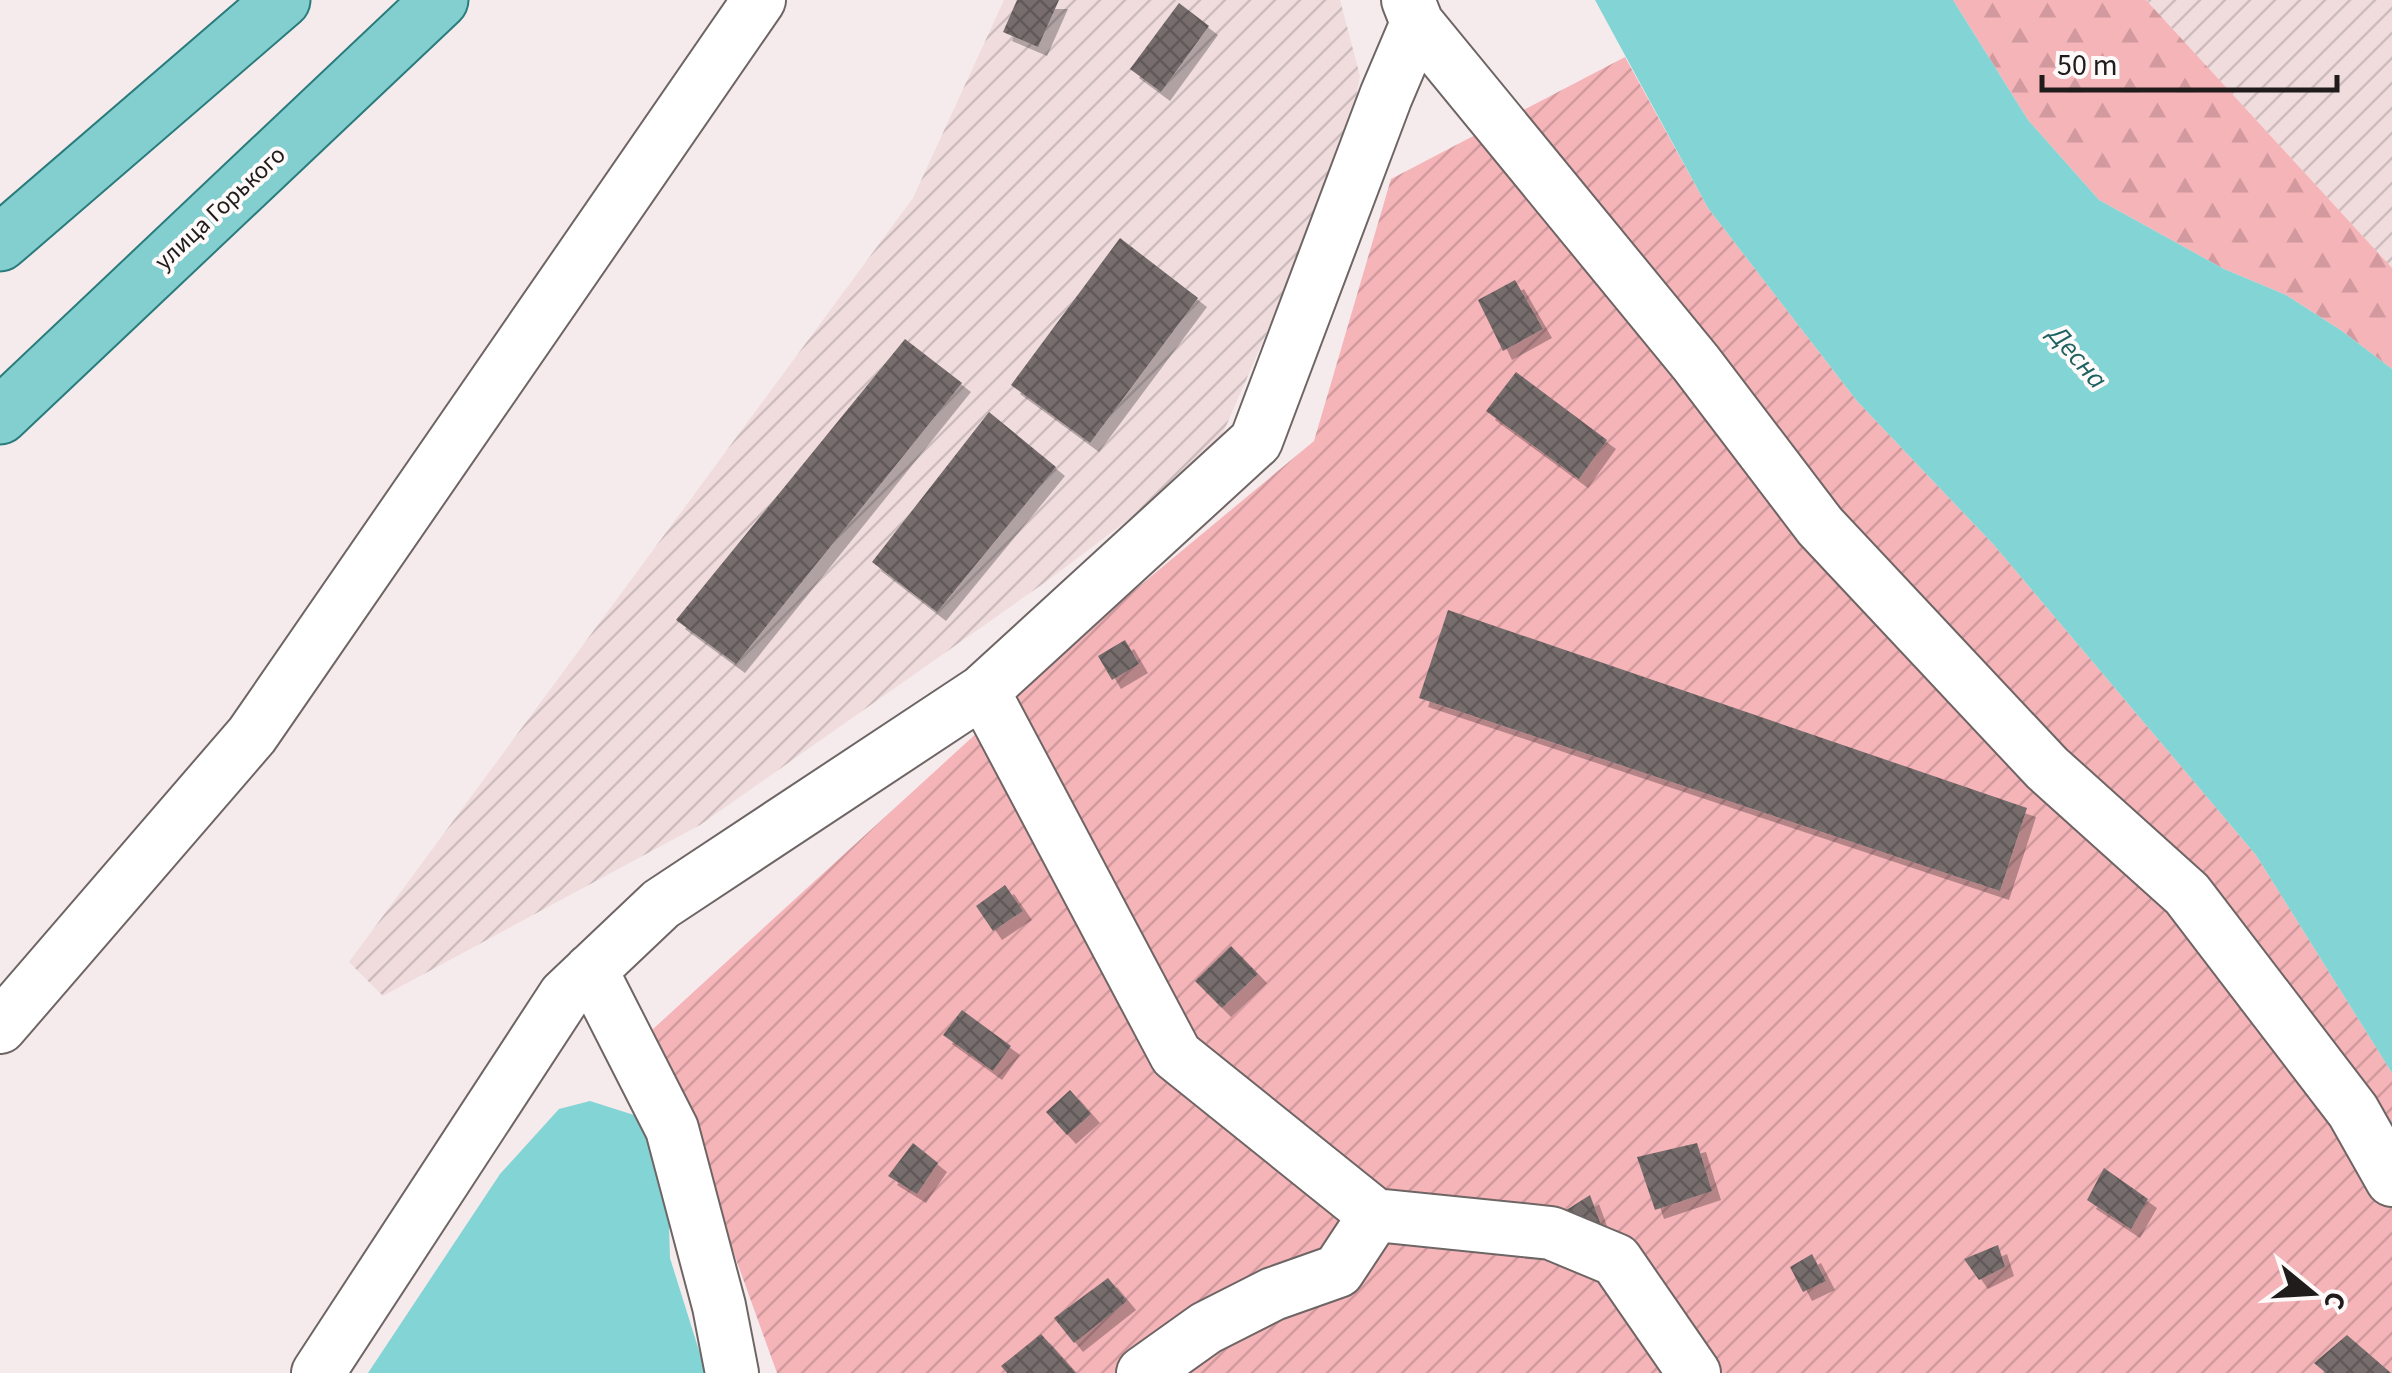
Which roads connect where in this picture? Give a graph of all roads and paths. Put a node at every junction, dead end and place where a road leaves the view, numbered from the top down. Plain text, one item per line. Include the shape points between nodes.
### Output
1 (282, 0) edge
2 (440, 0) edge
3 (759, 0) edge
4 (1413, 12) edge
5 (0, 243) edge
6 (0, 416) edge
7 (983, 692) junction
8 (591, 970) junction
9 (0, 1027) edge
10 (2392, 1180) edge
11 (1375, 1215) junction
12 (318, 1373) edge
13 (732, 1373) edge
14 (1143, 1373) edge
15 (1694, 1373) edge

1 - 5 main road
2 - 6 main road, улица Горького
3 - 9 street via 252,734
4 - 7 street via 1256,441
4 - 10 street via 1820,526 2047,768 2187,894 2353,1111
7 - 8 street via 660,904
7 - 11 street via 1176,1055
8 - 12 street via 566,995
8 - 13 street via 672,1128
11 - 14 street via 1338,1271 1206,1328
11 - 15 street via 1551,1233 1616,1260

